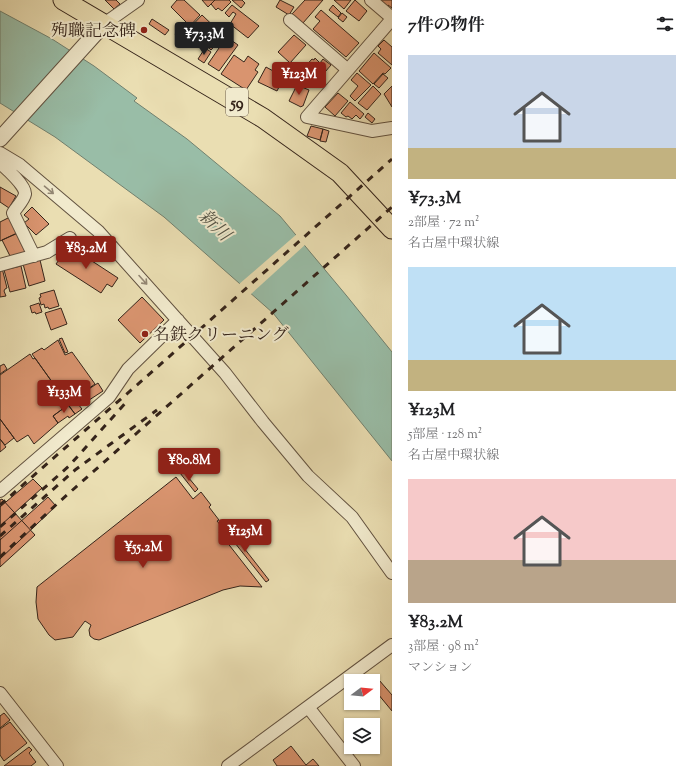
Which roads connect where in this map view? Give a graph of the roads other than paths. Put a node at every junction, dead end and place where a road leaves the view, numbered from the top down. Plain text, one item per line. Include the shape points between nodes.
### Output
1 (63, 0) edge
2 (371, 0) edge
3 (132, 2) edge
4 (392, 19) edge
5 (290, 20) dead end
6 (104, 24) junction
7 (348, 70) junction
8 (392, 128) edge
9 (1, 138) edge
10 (0, 152) edge
11 (0, 163) edge
12 (391, 226) edge
13 (70, 238) dead end
14 (34, 256) junction
15 (0, 265) edge
16 (178, 320) junction
17 (0, 491) edge
18 (392, 573) edge
19 (392, 645) edge
20 (0, 693) edge
21 (308, 707) junction
22 (51, 764) edge
23 (228, 766) edge
24 (354, 766) edge

1 - 6 main road, 59
2 - 4 street
3 - 6 street
4 - 7 street
5 - 7 street
6 - 9 street
6 - 12 main road, 59 via 263,118 340,174
7 - 8 street via 307,117 372,131
10 -> 16 street via 20,165 98,231
11 - 14 street via 14,175 25,191 25,196 13,213
13 - 14 street
14 - 15 street
16 - 17 street via 128,368 109,397
16 - 18 street via 225,373 308,476 352,517
19 - 21 street
20 - 22 street
21 - 23 street
21 - 24 street

